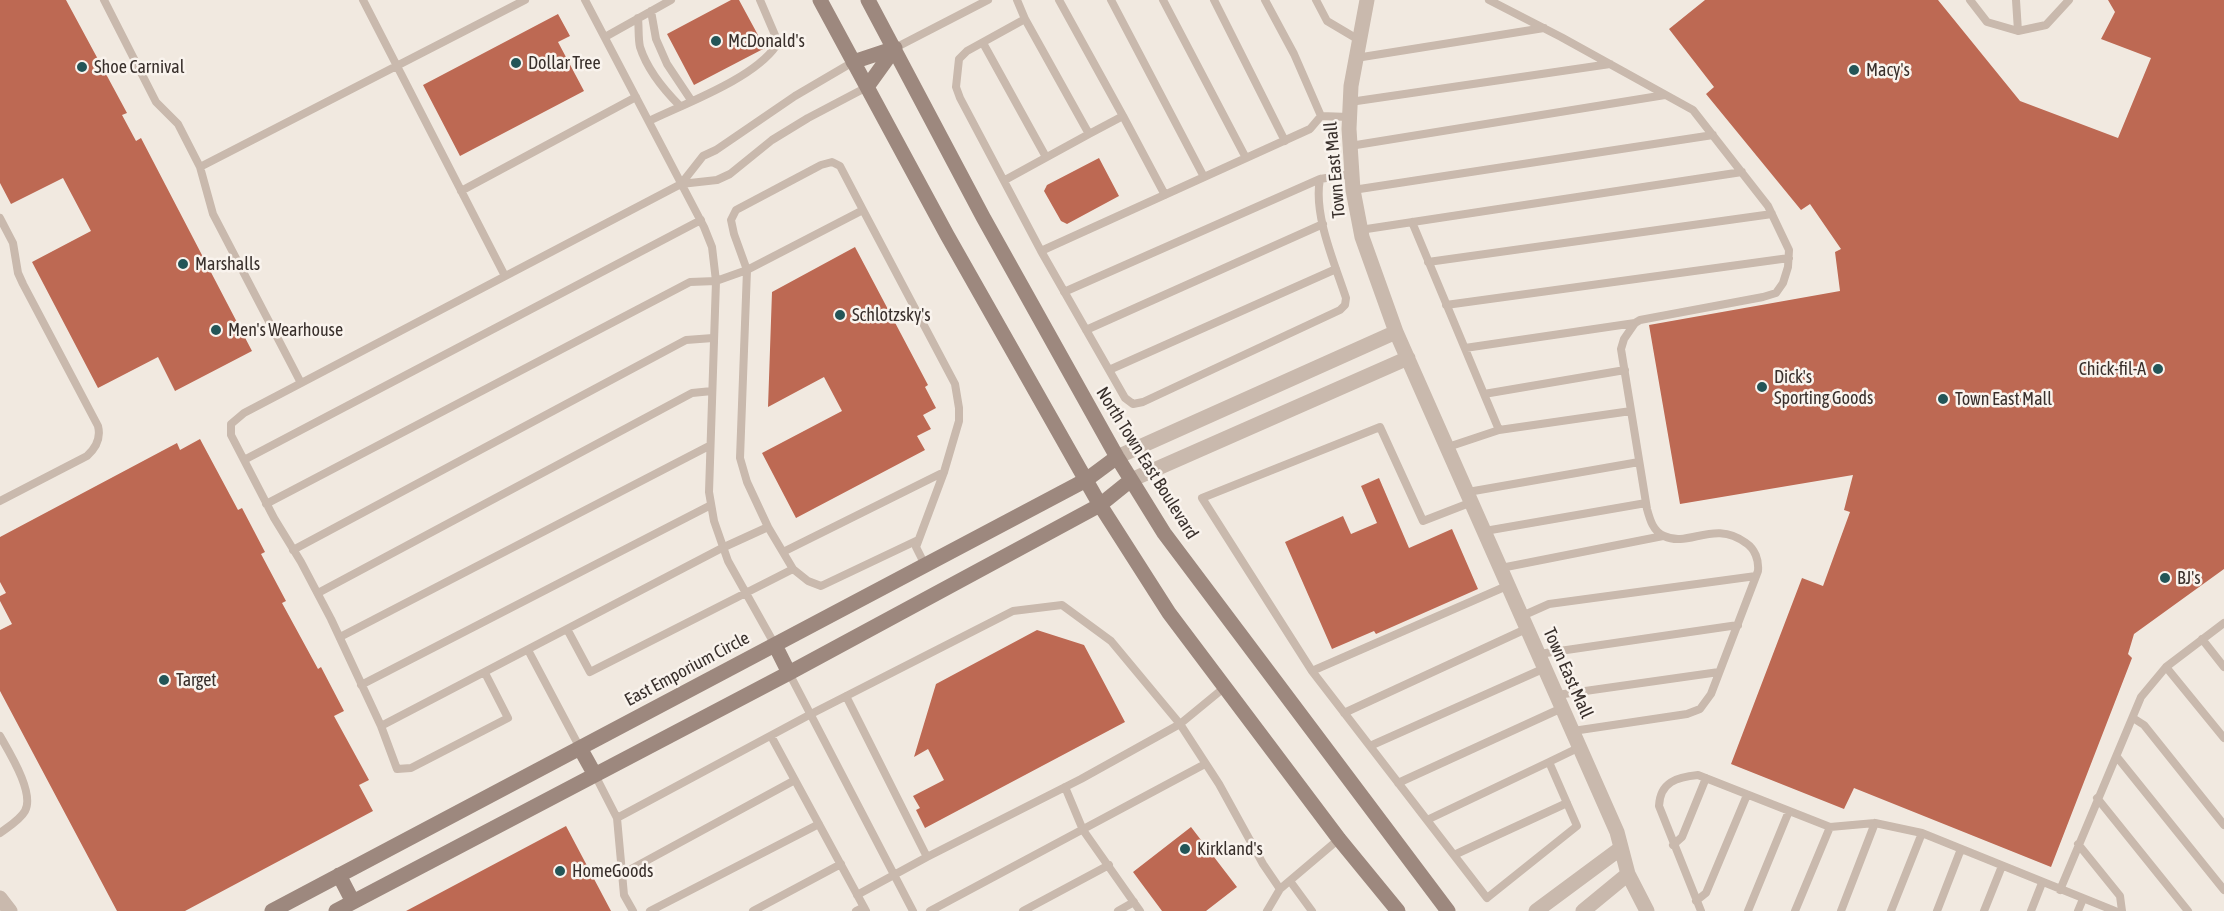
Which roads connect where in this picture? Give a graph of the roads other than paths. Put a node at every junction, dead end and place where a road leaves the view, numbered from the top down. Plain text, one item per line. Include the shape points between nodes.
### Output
1 (104, 0) edge
2 (363, 0) edge
3 (502, 0) edge
4 (525, 0) edge
5 (585, 0) edge
6 (671, 0) edge
7 (760, 0) edge
8 (820, 0) edge
9 (868, 0) edge
10 (988, 0) edge
11 (1017, 0) edge
12 (1059, 0) edge
13 (1111, 0) edge
14 (1163, 0) edge
15 (1214, 0) edge
16 (1265, 0) edge
17 (1316, 0) edge
18 (1367, 0) edge
19 (1489, 0) edge
20 (1970, 0) edge
21 (2016, 0) edge
22 (2069, 0) edge
23 (507, 9) junction
24 (651, 11) junction
25 (638, 18) junction
26 (1025, 19) junction
27 (1544, 28) junction
28 (2018, 31) junction
29 (604, 37) junction
30 (1359, 40) junction
31 (983, 43) junction
32 (895, 48) junction
33 (1356, 58) junction
34 (853, 62) junction
35 (1611, 64) junction
36 (396, 65) junction
37 (867, 87) junction
38 (1665, 95) junction
39 (636, 97) junction
40 (691, 100) junction
41 (680, 106) junction
42 (1350, 110) junction
43 (1123, 116) junction
44 (1321, 116) junction
45 (648, 121) junction
46 (1089, 134) junction
47 (1713, 135) junction
48 (1285, 141) junction
49 (1350, 146) junction
50 (1046, 158) junction
51 (1246, 158) junction
52 (200, 167) junction
53 (1742, 172) junction
54 (1351, 174) junction
55 (1204, 177) junction
56 (1320, 179) junction
57 (1005, 180) junction
58 (681, 184) junction
59 (1353, 190) junction
60 (461, 192) junction
61 (1165, 195) junction
62 (863, 210) junction
63 (1772, 214) junction
64 (0, 218) edge
65 (700, 220) junction
66 (1412, 222) junction
67 (1323, 224) junction
68 (1360, 230) junction
69 (1041, 251) junction
70 (1789, 258) junction
71 (1428, 262) junction
72 (1336, 269) junction
73 (747, 270) junction
74 (505, 276) junction
75 (716, 281) junction
76 (1064, 292) junction
77 (1446, 305) junction
78 (1635, 323) junction
79 (1086, 330) junction
80 (1396, 332) junction
81 (713, 338) junction
82 (1464, 348) junction
83 (1408, 358) junction
84 (1109, 370) junction
85 (1625, 370) junction
86 (301, 383) junction
87 (712, 391) junction
88 (1484, 394) junction
89 (1631, 411) junction
90 (1499, 430) junction
91 (709, 446) junction
92 (1448, 447) junction
93 (1117, 457) junction
94 (244, 460) junction
95 (1639, 462) junction
96 (944, 472) junction
97 (1086, 480) junction
98 (1131, 480) junction
99 (1470, 497) junction
100 (0, 501) edge
101 (1646, 503) junction
102 (266, 504) junction
103 (711, 505) junction
104 (1100, 505) junction
105 (768, 527) junction
106 (1485, 531) junction
107 (1663, 536) junction
108 (918, 540) junction
109 (722, 548) junction
110 (293, 550) junction
111 (783, 552) junction
112 (925, 565) junction
113 (1502, 568) junction
114 (793, 569) junction
115 (1756, 576) junction
116 (1509, 585) junction
117 (318, 593) junction
118 (745, 593) junction
119 (1525, 622) junction
120 (2224, 623) edge
121 (1738, 625) junction
122 (567, 630) junction
123 (339, 637) junction
124 (2202, 639) junction
125 (775, 645) junction
126 (528, 650) junction
127 (1542, 661) junction
128 (2166, 667) junction
129 (2224, 667) edge
130 (1312, 671) junction
131 (1719, 672) junction
132 (485, 673) junction
133 (789, 673) junction
134 (361, 685) junction
135 (1225, 687) junction
136 (846, 696) junction
137 (1560, 701) junction
138 (1344, 713) junction
139 (811, 714) junction
140 (2133, 718) junction
141 (1180, 724) junction
142 (381, 726) junction
143 (1573, 731) junction
144 (771, 735) junction
145 (0, 736) edge
146 (2224, 738) edge
147 (1370, 747) junction
148 (1580, 747) junction
149 (580, 748) junction
150 (2117, 757) junction
151 (1549, 762) junction
152 (1204, 764) junction
153 (594, 775) junction
154 (1706, 778) junction
155 (795, 780) junction
156 (1398, 783) junction
157 (1065, 788) junction
158 (1747, 795) junction
159 (2097, 798) junction
160 (1567, 803) junction
161 (1789, 811) junction
162 (616, 818) junction
163 (1427, 820) junction
164 (1875, 823) junction
165 (819, 824) junction
166 (2224, 825) edge
167 (1830, 827) junction
168 (1083, 830) junction
169 (0, 833) edge
170 (1922, 833) junction
171 (1339, 839) junction
172 (2078, 844) junction
173 (1673, 845) junction
174 (1621, 848) junction
175 (1961, 849) junction
176 (1454, 855) junction
177 (927, 857) junction
178 (841, 864) junction
179 (1109, 864) junction
180 (2002, 866) junction
181 (622, 873) junction
182 (1628, 874) junction
183 (339, 875) junction
184 (894, 875) junction
185 (1290, 881) junction
186 (2042, 883) junction
187 (1280, 889) junction
188 (2060, 890) junction
189 (2224, 890) edge
190 (857, 895) junction
191 (0, 898) edge
192 (2083, 899) junction
193 (1696, 901) junction
194 (1134, 902) junction
195 (355, 907) edge
196 (862, 910) edge
197 (10, 911) edge
198 (272, 911) edge
199 (336, 911) edge
200 (633, 911) edge
201 (650, 911) edge
202 (753, 911) edge
203 (913, 911) edge
204 (930, 911) edge
205 (1023, 911) edge
206 (1118, 911) edge
207 (1140, 911) edge
208 (1267, 911) edge
209 (1312, 911) edge
210 (1398, 911) edge
211 (1448, 911) edge
212 (1536, 911) edge
213 (1583, 911) edge
214 (1647, 911) edge
215 (1701, 911) edge
216 (1748, 911) edge
217 (1795, 911) edge
218 (1841, 911) edge
219 (1891, 911) edge
220 (1937, 911) edge
221 (1984, 911) edge
222 (2031, 911) edge
223 (2078, 911) edge
224 (2115, 911) edge
225 (2122, 911) edge
226 (2188, 911) edge

1 - 52 lane via 156,102 178,124
2 - 36 lane
3 - 23 lane
4 - 23 lane
5 - 29 lane
6 - 24 lane
7 - 40 lane via 776,46 748,73
8 - 34 main road
9 - 32 main road, North Town East Boulevard
10 - 32 lane
11 - 26 lane
12 - 43 lane
13 - 55 lane
14 - 51 lane
15 - 48 lane
16 - 44 lane
17 - 30 lane via 1327,21
18 - 30 street, Town East Mall
19 - 27 lane
20 - 28 lane via 1988,22
21 - 28 lane
22 - 28 lane via 2046,25
23 - 36 lane
24 - 25 lane
24 - 40 lane via 656,39 667,64
25 - 29 lane
25 - 41 lane via 639,45 666,92
26 - 31 lane
26 - 46 lane
27 - 33 lane
27 - 35 lane
29 - 39 lane
30 - 33 street, Town East Mall
31 - 50 lane
31 - 57 lane via 959,59 956,87
32 - 34 main road
32 - 37 main road
32 - 93 main road, North Town East Boulevard via 983,217
33 - 42 street, Town East Mall
34 - 37 main road
34 - 58 lane via 703,156
35 - 38 lane
35 - 42 lane
36 - 52 lane
36 - 60 lane
37 - 58 lane via 772,140 730,174 717,180
37 - 97 main road
38 - 47 lane via 1693,110
38 - 49 lane
39 - 45 lane
39 - 60 lane
40 - 41 lane
41 - 45 lane
42 - 44 lane
42 - 49 street, Town East Mall
43 - 46 lane
43 - 61 lane
44 - 48 lane via 1310,129
45 - 58 lane
46 - 50 lane
47 - 53 lane
47 - 59 lane
48 - 51 lane
49 - 54 street, Town East Mall
50 - 57 lane
51 - 55 lane
52 - 86 lane via 213,214
53 - 63 lane
53 - 66 lane
54 - 56 lane
54 - 59 street, Town East Mall
55 - 61 lane
56 - 67 lane
56 - 76 lane
57 - 69 lane
58 - 65 lane
58 - 74 lane
59 - 68 street, Town East Mall
60 - 74 lane
61 - 69 lane
62 - 73 lane
62 - 73 lane via 840,166 832,162 820,165 736,210 731,220
62 - 96 lane via 955,384 959,421
63 - 70 lane
63 - 71 lane
64 - 100 lane via 13,243 21,280 99,432 87,456
65 - 75 lane via 712,247
65 - 94 lane
66 - 68 lane
66 - 71 lane
67 - 72 lane
67 - 79 lane
68 - 80 street, Town East Mall
69 - 76 lane
70 - 77 lane
70 - 78 lane via 1783,283 1776,293 1652,316
71 - 77 lane
72 - 84 lane
72 - 84 lane via 1346,298 1340,310 1143,402 1133,404 1125,398
73 - 75 lane
73 - 105 lane via 740,458
74 - 86 lane
75 - 81 lane
75 - 102 lane via 690,282
76 - 79 lane
77 - 82 lane
78 - 82 lane
78 - 85 lane via 1621,349
79 - 84 lane
80 - 83 street, Town East Mall
80 - 93 street
81 - 87 lane
81 - 110 lane via 686,340
82 - 88 lane
83 - 92 street, Town East Mall
83 - 98 street
85 - 88 lane
85 - 89 lane
86 - 94 lane via 231,424 231,435
87 - 91 lane
87 - 117 lane via 692,393
88 - 90 lane
89 - 90 lane
89 - 95 lane
90 - 92 lane
91 - 103 lane
91 - 123 lane
92 - 99 street, Town East Mall
93 - 97 main road, East Emporium Circle
93 - 98 main road, North Town East Boulevard
94 - 102 lane
95 - 99 lane
95 - 101 lane
96 - 108 lane
96 - 111 lane
97 - 104 main road
97 - 112 main road, East Emporium Circle
98 - 104 main road
98 - 211 main road, North Town East Boulevard via 1164,532
99 - 106 street, Town East Mall
99 - 130 lane via 1423,521 1380,427 1202,498
101 - 106 lane
101 - 107 lane via 1652,525
102 - 110 lane
103 - 109 lane
103 - 134 lane
104 - 133 main road
104 - 135 main road via 1169,613
105 - 109 lane
105 - 111 lane
106 - 113 street, Town East Mall
107 - 113 lane
107 - 115 lane via 1680,538 1719,532 1738,537 1752,547 1759,563
108 - 112 lane via 916,547
108 - 114 lane via 821,586
109 - 118 lane
109 - 122 lane
110 - 117 lane
111 - 114 lane
112 - 125 main road, East Emporium Circle
113 - 116 street, Town East Mall
114 - 118 lane
115 - 119 lane via 1549,604
115 - 121 lane
116 - 119 street, Town East Mall
116 - 130 lane
117 - 123 lane
118 - 122 lane via 590,672
118 - 125 lane
119 - 127 street, Town East Mall
119 - 138 lane
120 - 124 lane
121 - 127 lane
121 - 131 lane
122 - 126 lane
123 - 134 lane
124 - 128 lane
124 - 129 lane
125 - 133 main road
125 - 149 main road, East Emporium Circle
126 - 132 lane
126 - 149 lane
127 - 137 street, Town East Mall
127 - 147 lane
128 - 140 lane via 2141,697
128 - 146 lane
130 - 138 lane
131 - 137 lane
131 - 143 lane via 1700,709
132 - 142 lane
132 - 142 lane via 508,718 411,768 397,769
133 - 139 lane
133 - 153 main road
134 - 142 lane
135 - 141 lane
135 - 171 main road
136 - 139 lane
136 - 141 lane via 1013,611 1062,605 1111,641
136 - 177 lane
137 - 143 street, Town East Mall
137 - 156 lane
138 - 147 lane
139 - 144 lane
139 - 184 lane
140 - 150 lane
140 - 166 lane via 2144,725
141 - 152 lane
141 - 157 lane
143 - 148 street, Town East Mall
144 - 155 lane
144 - 162 lane
145 - 169 lane via 26,789 28,802 26,811
147 - 156 lane
148 - 151 lane
148 - 174 street, Town East Mall
149 - 153 main road
149 - 183 main road, East Emporium Circle
150 - 159 lane
150 - 189 lane
151 - 160 lane
151 - 163 lane
152 - 168 lane
152 - 187 lane
153 - 162 lane
153 - 195 main road
154 - 158 lane
154 - 173 lane via 1682,837
154 - 173 lane via 1682,777 1668,784 1659,795
155 - 165 lane
155 - 181 lane
156 - 163 lane
157 - 168 lane
157 - 177 lane
158 - 161 lane
158 - 193 lane via 1706,892
159 - 172 lane
159 - 226 lane
160 - 176 lane
160 - 176 lane via 1577,826 1487,898
161 - 167 lane
161 - 216 lane
162 - 181 lane
163 - 176 lane
164 - 167 lane
164 - 170 lane
164 - 218 lane
165 - 178 lane
165 - 201 lane
167 - 217 lane
168 - 179 lane
168 - 204 lane
170 - 175 lane
170 - 219 lane
171 - 185 lane
171 - 210 main road
172 - 188 lane
172 - 225 lane via 2120,896
173 - 193 lane
174 - 182 street, Town East Mall
174 - 212 street
175 - 180 lane
175 - 220 lane
177 - 184 lane
178 - 190 lane
178 - 202 lane
179 - 194 lane
179 - 205 lane
180 - 186 lane
180 - 221 lane
181 - 200 lane via 624,895
182 - 213 street
182 - 214 street, Town East Mall
183 - 195 main road
183 - 198 main road, East Emporium Circle
184 - 190 lane
184 - 203 lane
185 - 187 lane
185 - 209 lane
186 - 188 lane
186 - 222 lane
187 - 208 lane
188 - 192 lane
190 - 196 lane
191 - 197 street
192 - 223 lane
192 - 224 lane
193 - 215 lane
194 - 206 lane
194 - 207 lane
195 - 199 main road

